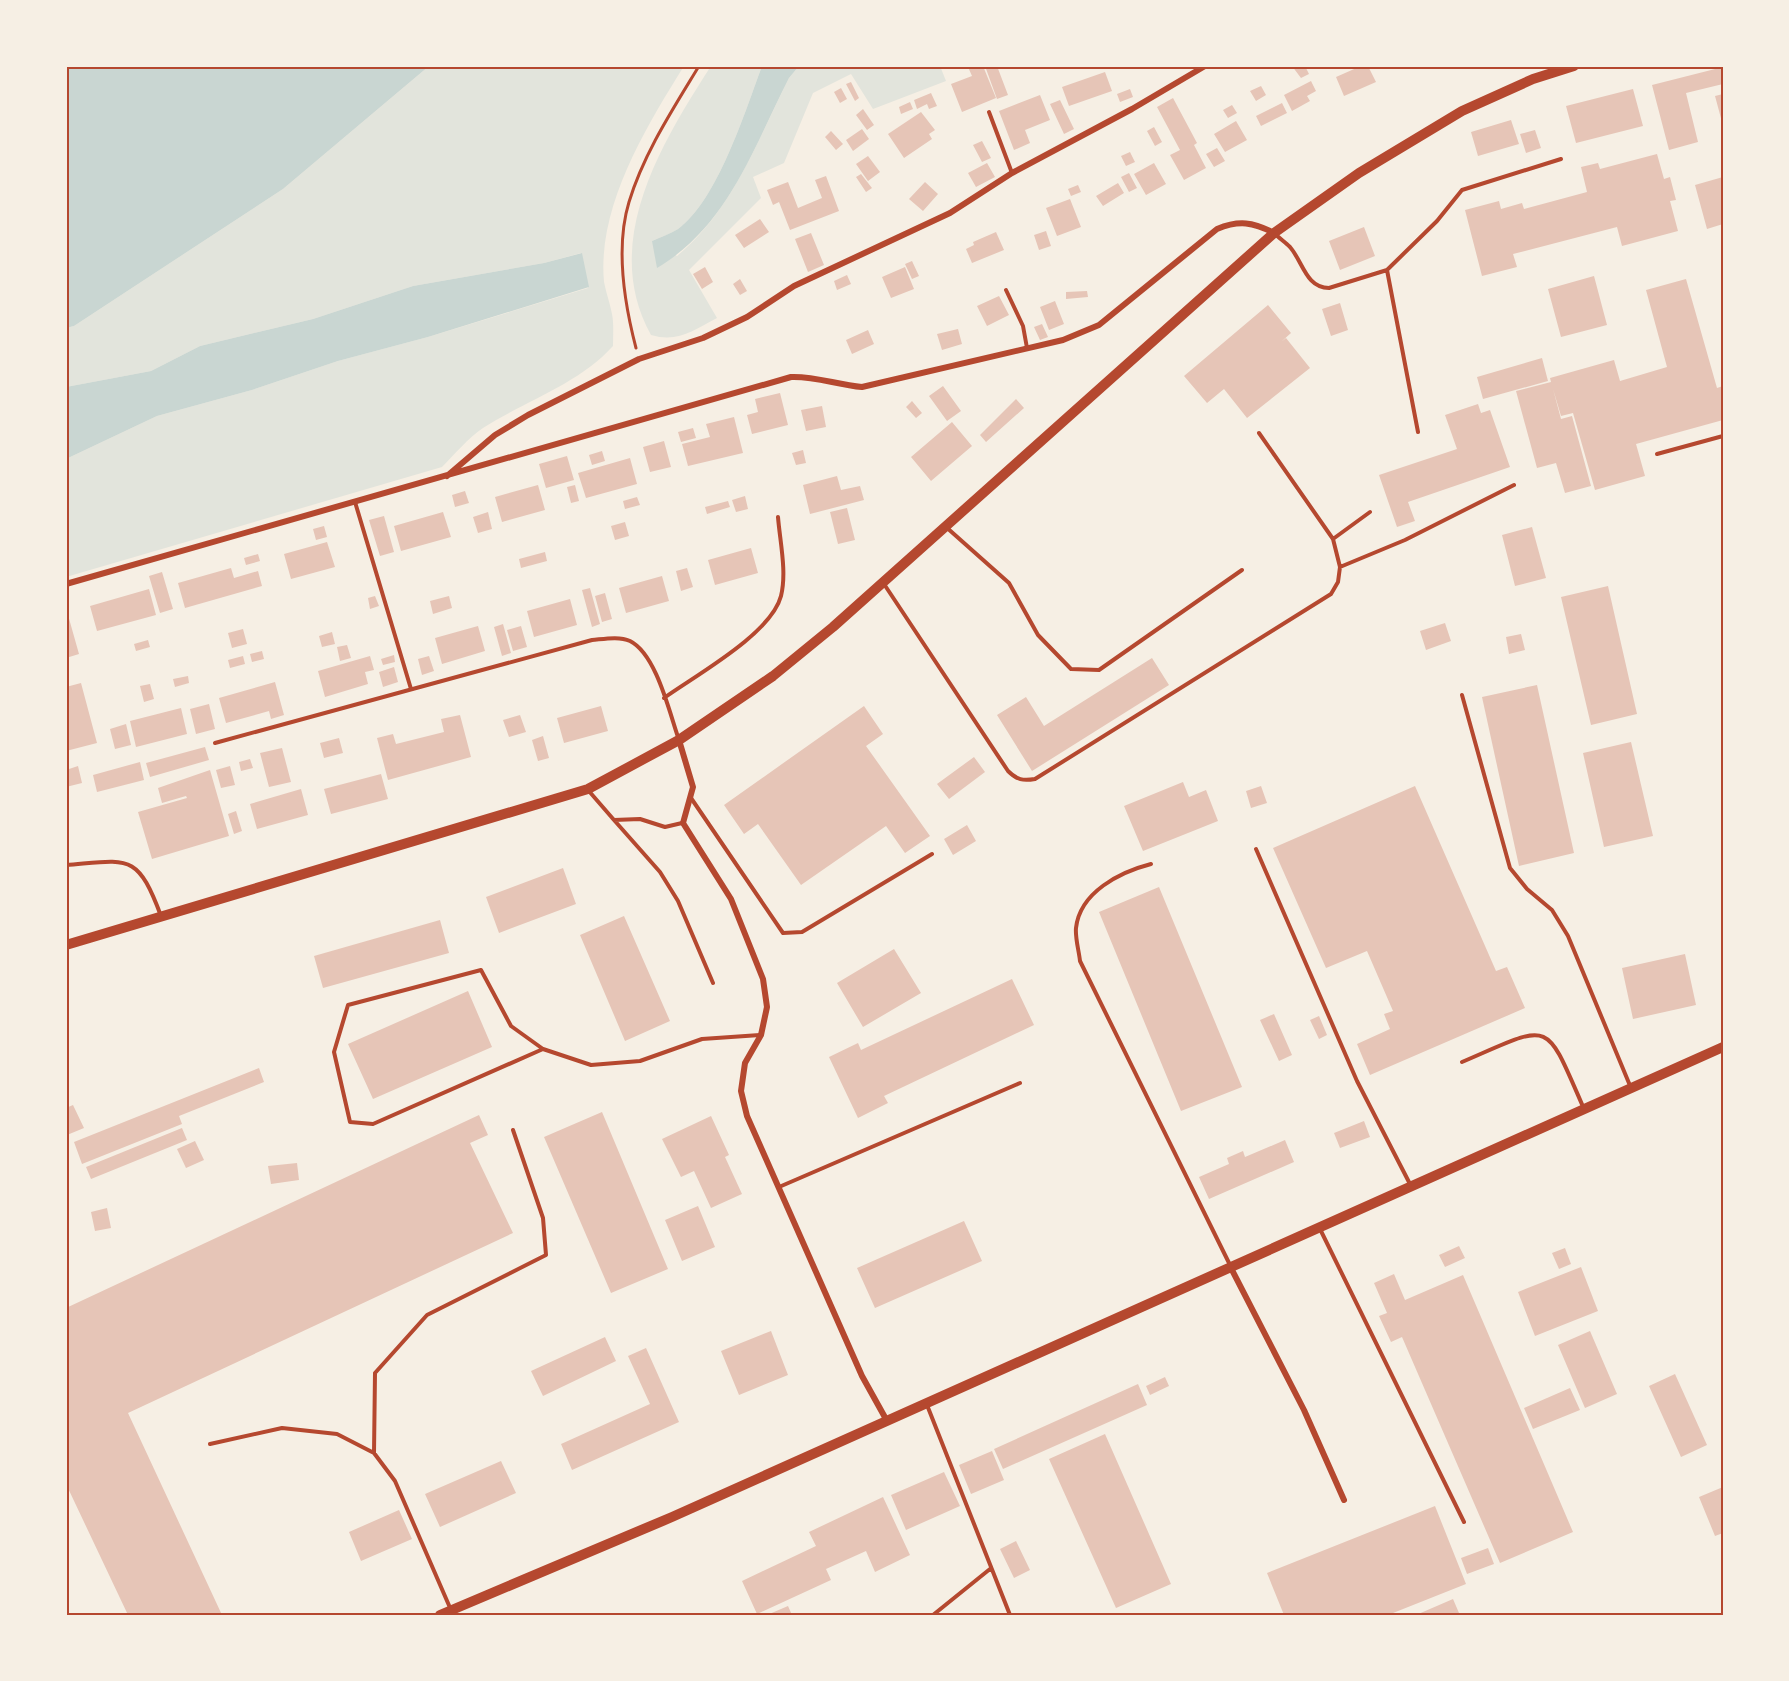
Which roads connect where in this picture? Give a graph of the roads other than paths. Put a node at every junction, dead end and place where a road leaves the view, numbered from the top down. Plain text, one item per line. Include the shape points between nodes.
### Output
1 (1205, 66) edge
2 (1574, 66) edge
3 (989, 112) dead end
4 (1561, 159) dead end
5 (1012, 173) junction
6 (1274, 233) junction
7 (1387, 270) junction
8 (1006, 290) dead end
9 (1027, 348) junction
10 (1418, 432) dead end
11 (1259, 433) dead end
12 (1723, 436) edge
13 (1658, 454) dead end
14 (445, 478) junction
15 (1514, 485) dead end
16 (356, 502) junction
17 (1370, 512) dead end
18 (778, 518) dead end
19 (946, 527) junction
20 (1333, 539) junction
21 (1340, 567) junction
22 (1242, 570) dead end
23 (884, 583) junction
24 (66, 584) edge
25 (411, 689) junction
26 (1462, 695) dead end
27 (664, 698) junction
28 (679, 740) junction
29 (215, 743) dead end
30 (588, 789) junction
31 (690, 797) junction
32 (614, 820) junction
33 (683, 823) junction
34 (1256, 849) dead end
35 (932, 854) dead end
36 (1151, 864) dead end
37 (66, 865) edge
38 (162, 917) junction
39 (66, 945) edge
40 (713, 983) dead end
41 (761, 1035) junction
42 (1723, 1047) edge
43 (543, 1049) junction
44 (1462, 1062) dead end
45 (1020, 1083) dead end
46 (1631, 1088) junction
47 (1584, 1109) junction
48 (513, 1130) dead end
49 (779, 1187) junction
50 (1412, 1187) junction
51 (1320, 1229) junction
52 (1231, 1268) junction
53 (927, 1404) junction
54 (887, 1421) junction
55 (210, 1444) dead end
56 (374, 1454) junction
57 (1344, 1500) dead end
58 (1464, 1522) dead end
59 (990, 1569) junction
60 (451, 1611) junction
61 (440, 1615) edge
62 (933, 1615) edge
63 (1010, 1615) edge

1 - 5 street via 1132,110
2 - 6 main road via 1533,79 1462,111 1359,173
3 - 5 lane
4 - 7 lane via 1462,190
5 - 14 street via 950,213 794,286 747,317 703,338 639,359 503,430
6 - 7 lane via 1290,247 1311,281 1323,288
6 - 9 street via 1252,222 1217,229 1099,325 1063,340
6 - 19 main road
7 - 10 lane
8 - 9 lane via 1023,326
9 - 14 street via 862,387 808,376 791,377
11 - 20 lane
12 - 13 lane
14 - 16 street
15 - 21 lane via 1405,540
16 - 24 street
16 - 25 lane
17 - 20 lane
18 - 27 lane via 782,594 771,617 753,635
19 - 22 lane via 1009,583 1038,635 1071,669 1099,670
19 - 23 main road
20 - 21 lane
21 - 23 lane via 1331,594 1035,779 1024,781 1008,771
23 - 28 main road via 773,676
25 - 27 lane via 592,640 617,639 629,641 644,654
25 - 29 lane
26 - 46 lane via 1509,868 1552,910 1568,936
27 - 28 lane
28 - 30 main road
28 - 31 street via 693,787
30 - 32 lane
30 - 38 main road
31 - 33 street
31 - 35 lane via 783,933 802,932
32 - 33 lane via 640,819 665,827
32 - 40 lane via 660,872 678,901
33 - 41 street via 731,899 763,979 767,1007
34 - 50 lane via 1358,1081
36 - 52 lane via 1127,870 1090,896 1076,927 1080,961
37 - 38 lane via 120,862 135,867 150,886
38 - 39 main road
41 - 43 lane via 702,1038 640,1061 591,1065
41 - 49 street via 745,1063 741,1091 747,1116
42 - 46 main road
43 - 43 lane via 510,1026 481,970 348,1005 334,1052 351,1122 373,1124
44 - 47 lane via 1524,1035 1547,1036 1559,1052
45 - 49 lane
46 - 47 main road
47 - 50 main road
48 - 56 lane via 543,1218 546,1255 427,1315 375,1373
49 - 54 street via 862,1376
50 - 51 main road
51 - 52 main road
51 - 58 lane
52 - 53 main road
52 - 57 street via 1304,1410
53 - 54 main road
53 - 59 lane
54 - 60 main road
55 - 56 lane via 282,1428 337,1434
56 - 60 lane via 396,1480
59 - 62 lane
59 - 63 lane
60 - 61 main road

